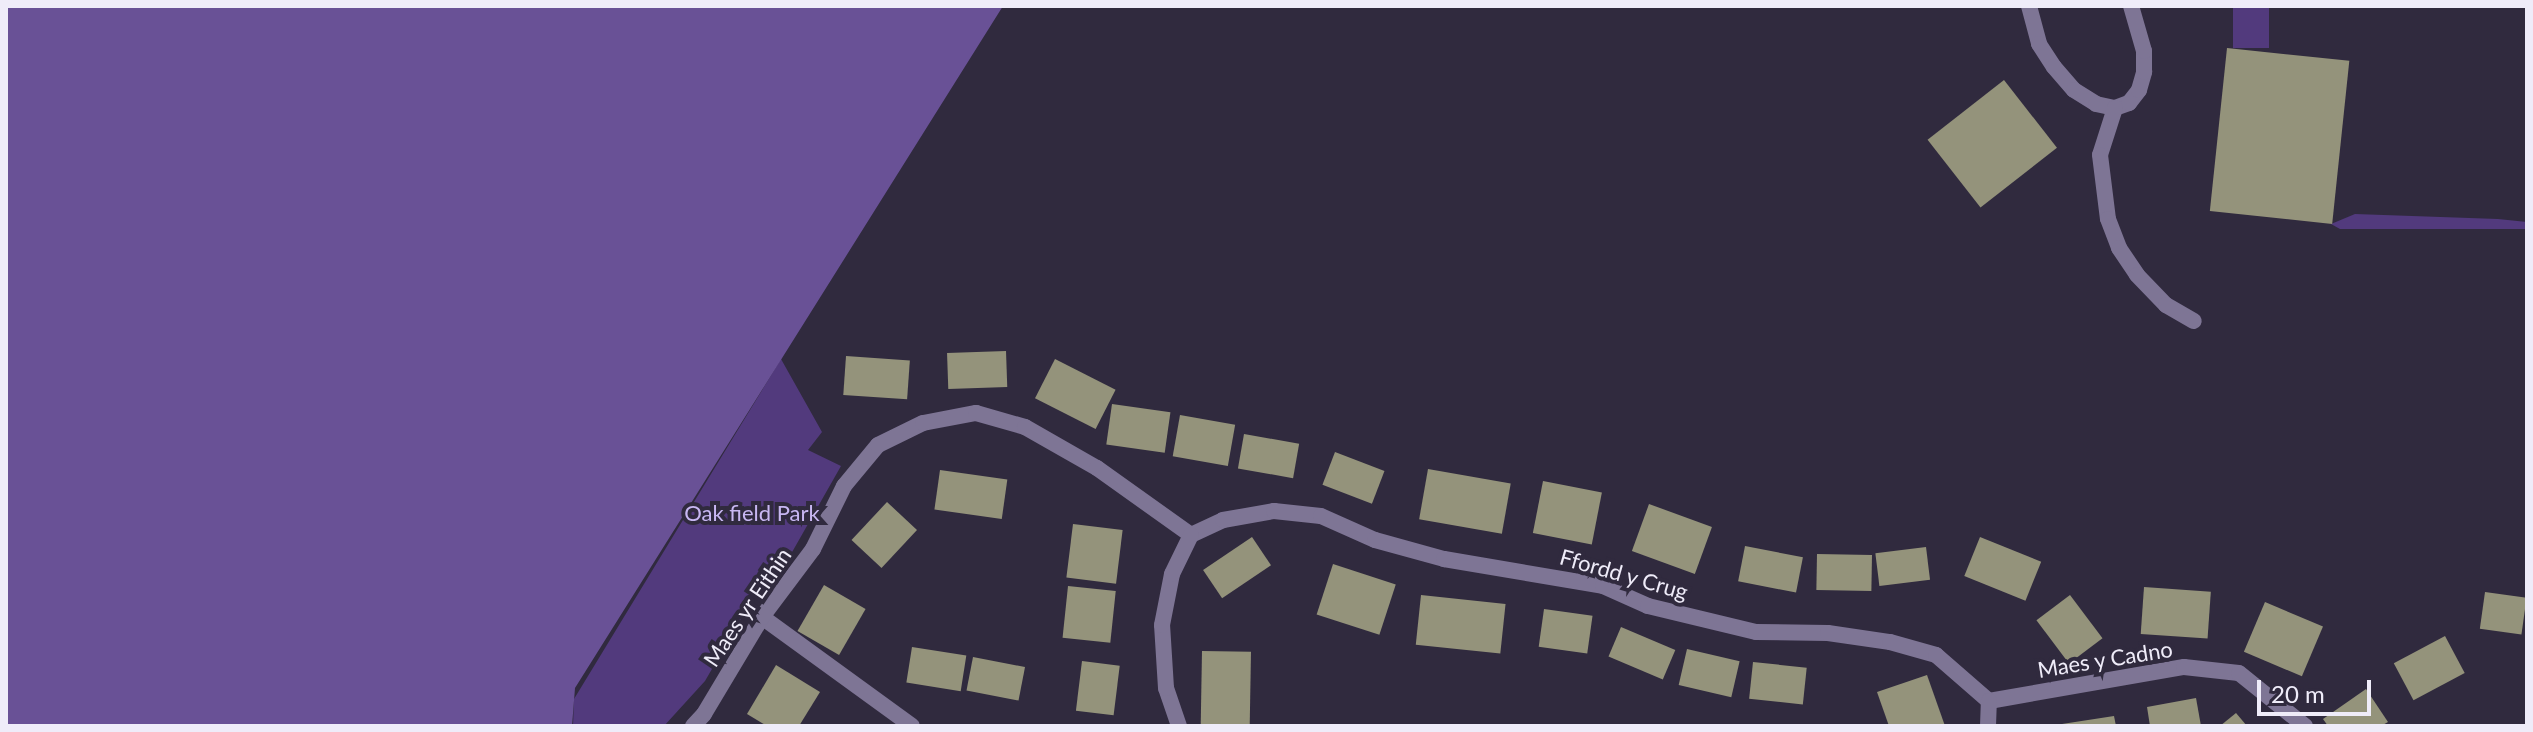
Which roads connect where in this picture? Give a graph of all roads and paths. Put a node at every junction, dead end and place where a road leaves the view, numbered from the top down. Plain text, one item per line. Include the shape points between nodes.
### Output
1 (2029, 6) edge
2 (2131, 6) edge
3 (2115, 108) junction
4 (2194, 321) dead end
5 (1191, 535) junction
6 (762, 617) junction
7 (1989, 701) junction
8 (693, 726) edge
9 (912, 726) edge
10 (1179, 726) edge
11 (1988, 726) edge
12 (2305, 726) edge

1 - 3 street via 2039,44 2054,67 2074,90
2 - 3 street via 2144,51 2144,72 2129,103
3 - 4 street via 2100,155 2108,219 2137,275 2166,305
5 - 6 street, Maes yr Eithin via 1097,468 1025,427 976,413 923,423 878,445 844,486 813,549
5 - 7 street, Ffordd y Crug via 1223,520 1274,511 1321,516 1375,540 1444,559 1603,586 1648,606 1756,632 1828,633 1890,642 1936,655
5 - 10 street via 1172,574 1162,625 1166,688
6 - 8 street, Maes yr Eithin
6 - 9 street
7 - 11 street
7 - 12 street, Maes y Cadno via 2184,667 2239,673

